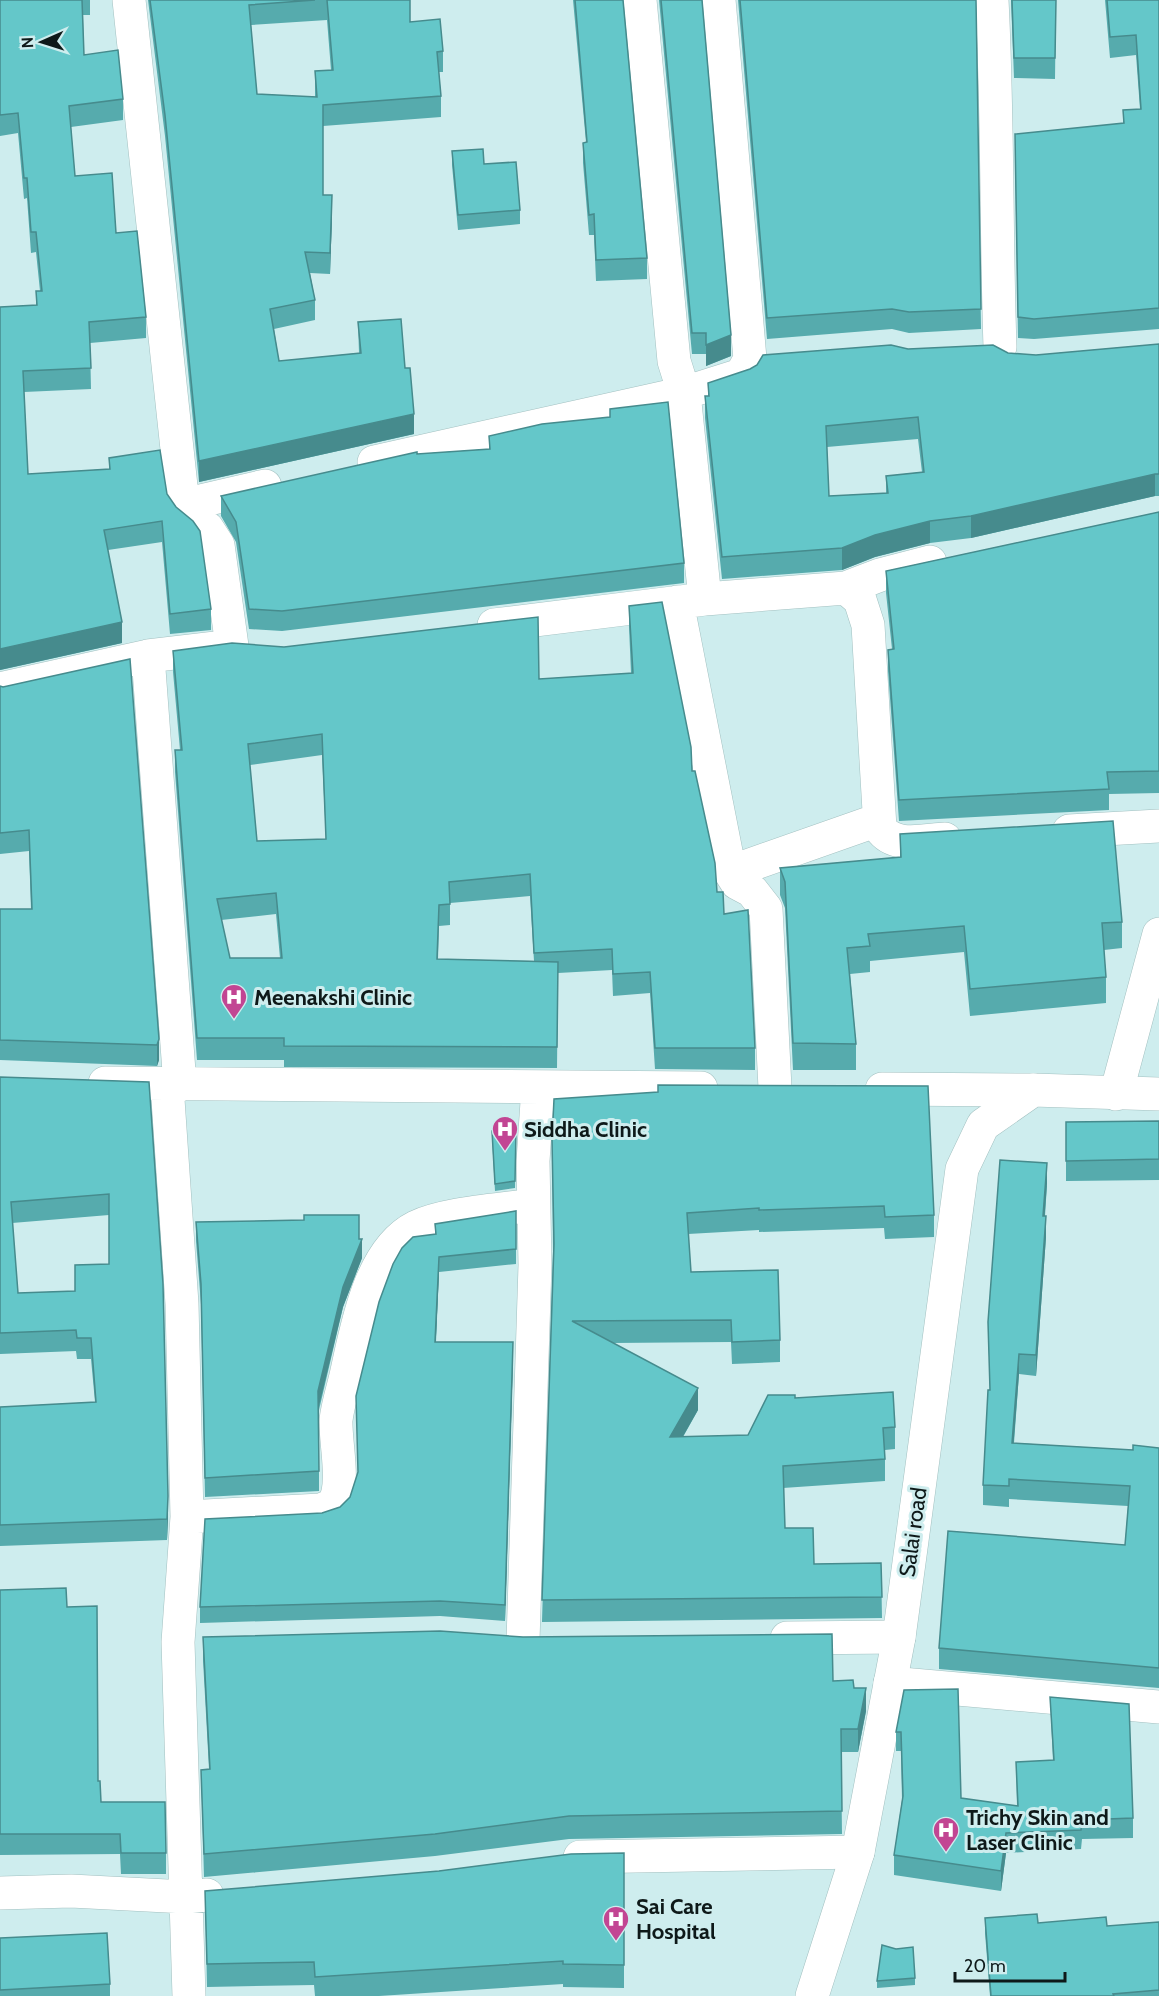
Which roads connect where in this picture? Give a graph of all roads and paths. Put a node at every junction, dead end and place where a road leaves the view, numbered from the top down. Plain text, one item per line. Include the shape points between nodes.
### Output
1 (129, 0) edge
2 (640, 0) edge
3 (719, 0) edge
4 (992, 0) edge
5 (965, 349) edge
6 (684, 393) junction
7 (346, 468) edge
8 (300, 479) edge
9 (183, 505) junction
10 (964, 558) edge
11 (846, 588) junction
12 (691, 600) junction
13 (460, 629) edge
14 (148, 656) junction
15 (0, 689) edge
16 (878, 820) junction
17 (1159, 826) edge
18 (1040, 833) edge
19 (981, 837) edge
20 (730, 872) junction
21 (1159, 934) edge
22 (72, 1082) edge
23 (173, 1085) junction
24 (538, 1087) junction
25 (775, 1088) junction
26 (810, 1089) edge
27 (857, 1089) edge
28 (1033, 1090) junction
29 (1116, 1094) junction
30 (1159, 1094) edge
31 (532, 1205) junction
32 (187, 1517) junction
33 (899, 1637) junction
34 (487, 1638) edge
35 (757, 1639) edge
36 (214, 1641) edge
37 (523, 1641) junction
38 (557, 1641) edge
39 (178, 1642) junction
40 (890, 1683) junction
41 (1159, 1707) edge
42 (858, 1852) junction
43 (548, 1860) edge
44 (241, 1892) edge
45 (0, 1893) edge
46 (186, 1897) junction
47 (189, 1996) edge
48 (812, 1996) edge

1 - 9 street
2 - 6 street via 674,361
3 - 6 street via 762,358 741,375
4 - 5 street via 997,94 995,199 1013,352
6 - 7 street
6 - 12 street
8 - 9 street
9 - 14 street via 218,545 247,647
10 - 11 street via 935,561
11 - 12 street
11 - 16 street via 860,600 868,625
12 - 13 street
12 - 20 street
14 - 15 street
14 - 23 street
16 - 19 street via 884,834 897,842
16 - 20 street
17 - 18 street
20 - 25 street via 736,883 752,891 766,909
21 - 29 street
22 - 23 street
23 - 24 street
23 - 32 street
24 - 25 street
24 - 31 street
25 - 26 street
27 - 28 street
28 - 29 street
28 - 33 street, Salai road via 983,1125 962,1169
29 - 30 street
31 - 32 street via 416,1227 401,1237 383,1261 360,1312 336,1418 339,1492 333,1505 321,1510
31 - 37 street via 535,1265
32 - 39 street
33 - 35 street
33 - 40 street, Salai road
34 - 37 street
36 - 39 street
37 - 38 street
39 - 46 street
40 - 41 street
40 - 42 street, Salai road
42 - 43 street
42 - 48 street, Salai road
44 - 46 street
45 - 46 street via 71,1891
46 - 47 street

